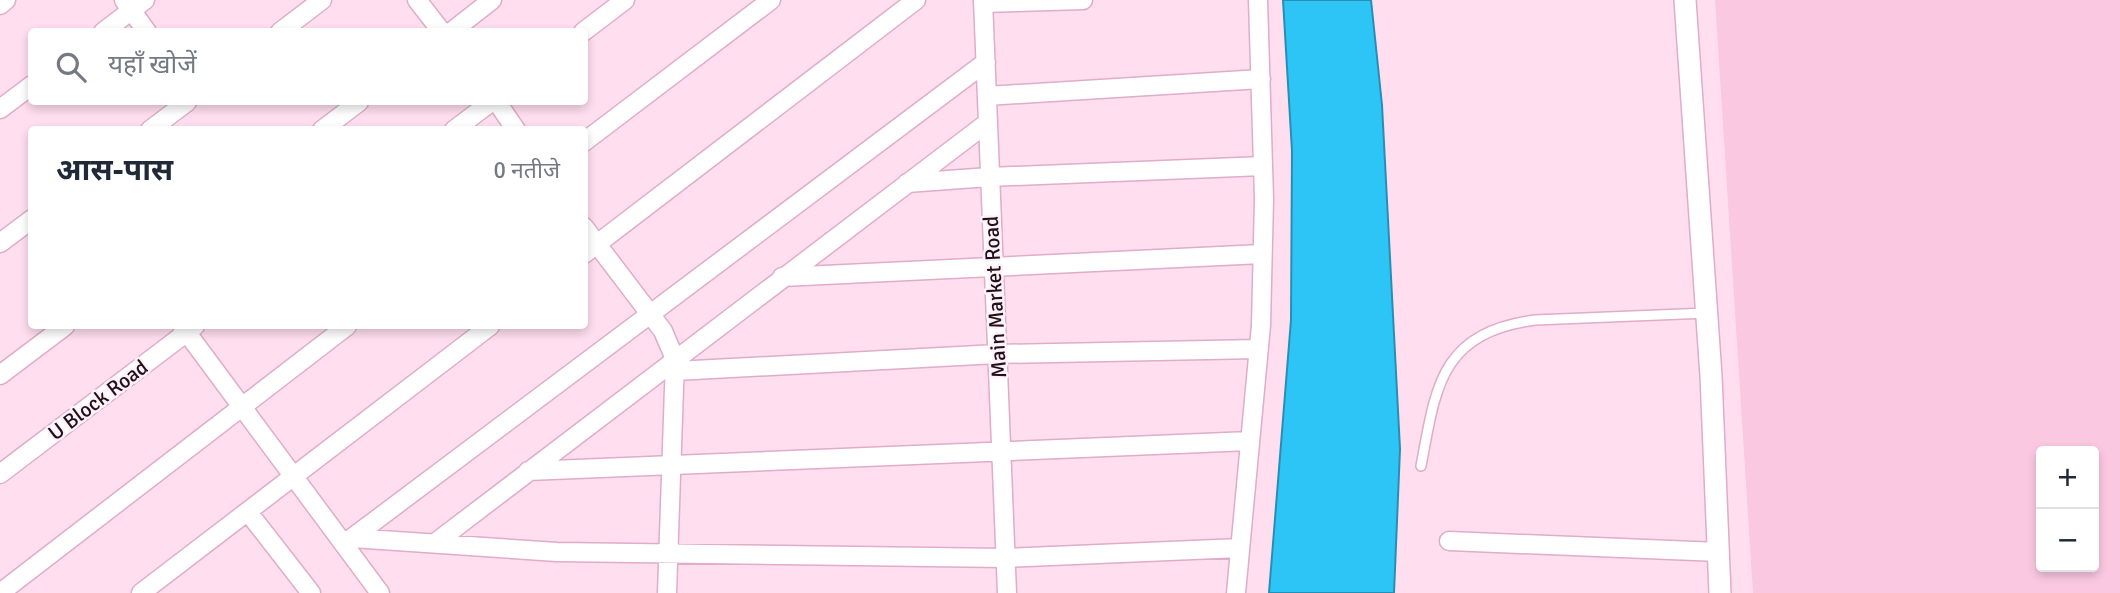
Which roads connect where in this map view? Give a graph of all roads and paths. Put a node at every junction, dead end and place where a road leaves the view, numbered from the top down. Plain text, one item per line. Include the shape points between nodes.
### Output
1 (6, 0) edge
2 (322, 0) edge
3 (417, 0) edge
4 (492, 0) edge
5 (625, 0) edge
6 (771, 0) edge
7 (916, 0) edge
8 (1083, 0) edge
9 (1258, 0) edge
10 (1685, 0) edge
11 (983, 1) edge
12 (134, 3) edge
13 (0, 5) edge
14 (107, 28) edge
15 (144, 28) edge
16 (285, 28) edge
17 (439, 28) edge
18 (456, 28) edge
19 (588, 28) edge
20 (986, 62) junction
21 (1261, 79) junction
22 (28, 88) edge
23 (987, 96) junction
24 (183, 105) edge
25 (355, 105) edge
26 (487, 105) edge
27 (499, 105) edge
28 (0, 109) edge
29 (988, 123) junction
30 (155, 126) edge
31 (327, 126) edge
32 (459, 126) edge
33 (513, 126) edge
34 (588, 139) edge
35 (1263, 166) junction
36 (989, 177) junction
37 (907, 183) junction
38 (28, 222) edge
39 (0, 243) edge
40 (591, 249) edge
41 (1262, 254) junction
42 (992, 269) junction
43 (782, 277) junction
44 (1707, 313) junction
45 (650, 316) junction
46 (61, 329) edge
47 (188, 329) edge
48 (190, 329) edge
49 (343, 329) edge
50 (486, 329) edge
51 (1258, 349) junction
52 (998, 354) junction
53 (675, 365) junction
54 (0, 375) edge
55 (243, 407) junction
56 (1250, 441) junction
57 (1003, 450) junction
58 (671, 465) junction
59 (1421, 466) dead end
60 (528, 471) junction
61 (0, 474) edge
62 (292, 476) junction
63 (248, 512) junction
64 (348, 540) junction
65 (1449, 541) dead end
66 (435, 543) junction
67 (1240, 548) junction
68 (1719, 552) junction
69 (667, 553) junction
70 (1004, 558) junction
71 (0, 593) edge
72 (141, 593) edge
73 (312, 593) edge
74 (380, 593) edge
75 (667, 593) edge
76 (1007, 593) edge
77 (1236, 593) edge
78 (1720, 593) edge

1 - 13 street
2 - 16 street
3 - 17 street
4 - 18 street
5 - 19 street
6 - 34 street
7 - 40 street
8 - 11 street
9 - 21 street
10 - 44 street
11 - 20 street, Main Market Road
12 - 14 street
12 - 15 street
20 - 23 street, Main Market Road
20 - 45 street
21 - 23 street
21 - 35 street
22 - 28 street
23 - 29 street, Main Market Road
24 - 30 street
25 - 31 street
26 - 32 street
27 - 33 street
29 - 36 street, Main Market Road
29 - 37 street
35 - 36 street
35 - 41 street
36 - 37 street
36 - 42 street, Main Market Road
37 - 43 street
38 - 39 street
40 - 45 street
41 - 42 street
41 - 51 street
42 - 43 street
42 - 52 street, Main Market Road
43 - 53 street
44 - 59 lane via 1535,320 1489,332 1456,355 1444,370 1435,390
44 - 68 street
45 - 53 street via 669,341
45 - 64 street
46 - 54 street
47 - 61 street, U Block Road
48 - 55 street
49 - 55 street
50 - 62 street
51 - 52 street
51 - 56 street
52 - 53 street
52 - 57 street, Main Market Road
53 - 58 street
53 - 60 street
55 - 62 street
55 - 71 street
56 - 57 street
56 - 67 street
57 - 58 street
57 - 70 street, Main Market Road
58 - 60 street
58 - 69 street
60 - 66 street
62 - 63 street
62 - 64 street
63 - 72 street
63 - 73 street
64 - 66 street
64 - 74 street
65 - 68 street
66 - 69 street via 557,552
67 - 70 street
67 - 77 street
68 - 78 street
69 - 70 street
69 - 75 street
70 - 76 street, Main Market Road

